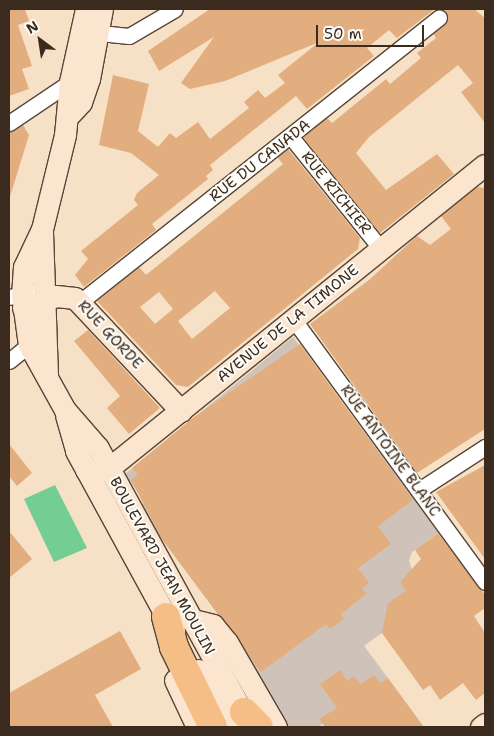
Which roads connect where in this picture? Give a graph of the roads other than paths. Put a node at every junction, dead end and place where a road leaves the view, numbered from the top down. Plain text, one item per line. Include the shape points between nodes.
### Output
1 (86, 9) edge
2 (102, 9) edge
3 (175, 9) edge
4 (438, 17) dead end
5 (100, 34) junction
6 (79, 42) junction
7 (70, 82) junction
8 (70, 114) junction
9 (9, 123) edge
10 (291, 137) junction
11 (485, 165) edge
12 (42, 229) junction
13 (381, 249) junction
14 (45, 295) junction
15 (18, 299) edge
16 (80, 302) junction
17 (294, 320) junction
18 (28, 345) junction
19 (9, 362) edge
20 (47, 375) junction
21 (65, 410) junction
22 (181, 411) junction
23 (485, 447) edge
24 (108, 468) junction
25 (86, 470) junction
26 (419, 490) junction
27 (485, 582) edge
28 (178, 618) junction
29 (246, 723) edge
30 (485, 724) edge
31 (197, 727) edge
32 (213, 727) edge
33 (276, 727) edge
34 (481, 727) edge

1 - 6 main road, BOULEVARD JEAN MOULIN
2 - 5 main road, BOULEVARD JEAN MOULIN
3 - 5 street via 129,36
4 - 10 street, RUE DU CANADA
5 - 6 street
5 - 8 main road, BOULEVARD JEAN MOULIN via 81,102
6 - 7 main road, BOULEVARD JEAN MOULIN
7 - 8 main road, BOULEVARD JEAN MOULIN
7 - 9 street
8 - 12 main road, BOULEVARD JEAN MOULIN
10 - 13 street, RUE RICHIER
10 - 16 street, RUE DU CANADA
11 - 13 main road, AVENUE DE LA TIMONE
12 - 14 main road, BOULEVARD JEAN MOULIN
12 - 15 main road, BOULEVARD JEAN MOULIN via 24,267
13 - 17 main road, AVENUE DE LA TIMONE
14 - 15 main road, RUE GORDE
14 - 16 main road, RUE GORDE via 69,296
14 - 20 main road, BOULEVARD JEAN MOULIN
15 - 18 main road, BOULEVARD JEAN MOULIN
16 - 22 main road, RUE GORDE
17 - 22 main road, AVENUE DE LA TIMONE
17 - 26 street, RUE ANTOINE BLANC
18 - 19 street
18 - 20 main road, BOULEVARD JEAN MOULIN via 34,362
20 - 21 main road, BOULEVARD JEAN MOULIN
21 - 24 main road, BOULEVARD JEAN MOULIN via 98,448
21 - 25 main road, BOULEVARD JEAN MOULIN
22 - 24 main road, AVENUE DE LA TIMONE
23 - 26 street
24 - 25 main road via 96,473
24 - 28 main road, BOULEVARD JEAN MOULIN
25 - 28 main road, BOULEVARD JEAN MOULIN
26 - 27 street, RUE ANTOINE BLANC
28 - 29 main road, BOULEVARD JEAN MOULIN via 211,674
28 - 31 main road via 164,656
28 - 32 highway via 174,646
28 - 33 main road via 212,625 227,642
30 - 34 main road

